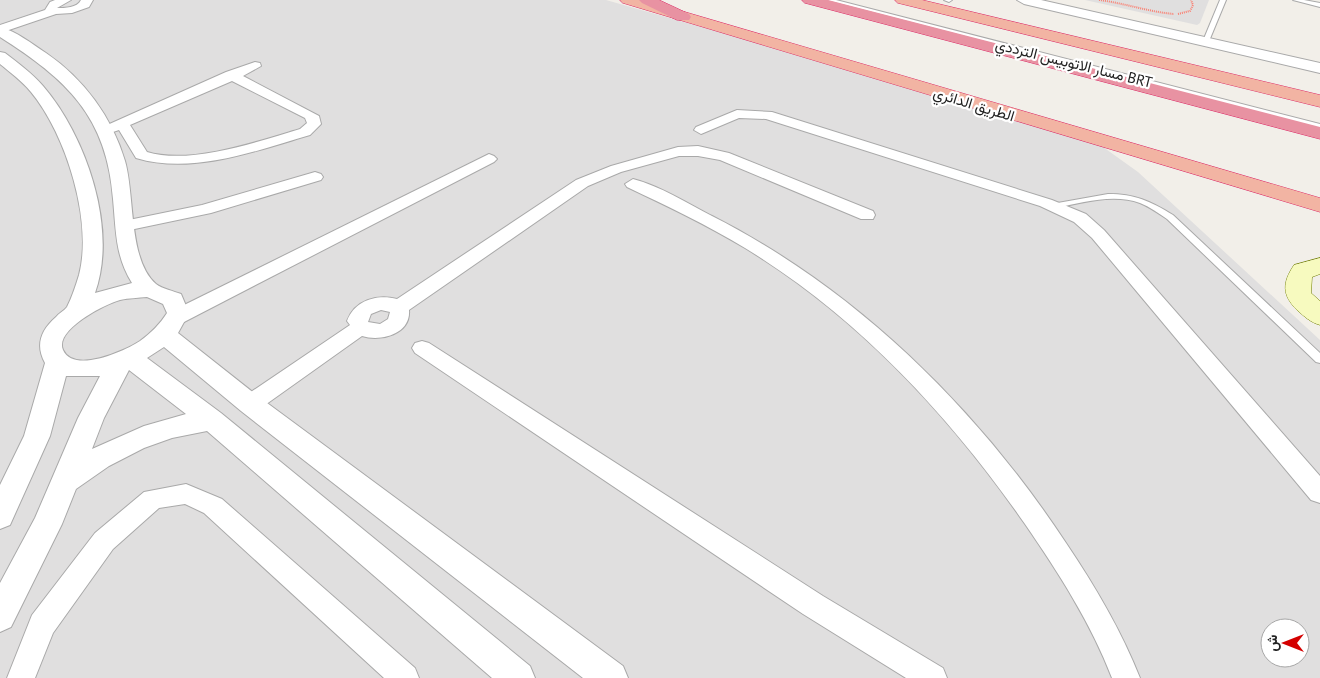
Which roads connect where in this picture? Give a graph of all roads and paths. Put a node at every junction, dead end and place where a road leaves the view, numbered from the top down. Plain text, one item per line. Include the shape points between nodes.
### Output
1 (62, 0) edge
2 (86, 0) edge
3 (628, 0) edge
4 (647, 0) edge
5 (810, 0) edge
6 (829, 0) edge
7 (854, 0) edge
8 (903, 0) edge
9 (1024, 0) edge
10 (1037, 0) edge
11 (1099, 0) edge
12 (1191, 0) edge
13 (1224, 0) edge
14 (1296, 0) edge
15 (1320, 5) edge
16 (52, 9) junction
17 (683, 17) junction
18 (0, 20) edge
19 (0, 30) edge
20 (1184, 36) junction
21 (1206, 41) junction
22 (0, 56) edge
23 (255, 66) dead end
24 (1320, 68) edge
25 (231, 75) junction
26 (1320, 102) edge
27 (1320, 117) edge
28 (122, 124) junction
29 (1320, 126) edge
30 (104, 130) junction
31 (701, 130) dead end
32 (1320, 133) edge
33 (489, 159) dead end
34 (315, 177) dead end
35 (633, 184) dead end
36 (1320, 205) edge
37 (1055, 206) junction
38 (867, 215) dead end
39 (125, 226) junction
40 (1320, 266) edge
41 (149, 290) junction
42 (76, 312) junction
43 (1320, 316) edge
44 (171, 326) junction
45 (422, 348) dead end
46 (1320, 359) edge
47 (125, 360) junction
48 (58, 361) junction
49 (250, 404) junction
50 (212, 420) junction
51 (65, 481) junction
52 (1320, 493) edge
53 (0, 516) edge
54 (0, 616) edge
55 (21, 678) edge
56 (405, 678) edge
57 (518, 678) edge
58 (611, 678) edge
59 (933, 678) edge
60 (1126, 678) edge

1 - 16 street
2 - 16 street via 87,3 78,8
3 - 17 highway, الطريق الدائري
4 - 17 highway
5 - 32 highway
6 - 29 lane, مسار الاتوبيس الترددي BRT
7 - 27 highway
8 - 26 highway
9 - 20 street
10 - 20 street via 1162,28
11 - 12 path via 1178,14 1190,11
13 - 21 lane
14 - 15 lane
16 - 18 street
16 - 19 street
17 - 36 highway, الطريق الدائري
19 - 30 street via 71,81 91,106
20 - 21 street
21 - 24 street
22 - 42 street via 46,101 66,137 81,175 89,211 92,262
23 - 25 street
25 - 28 street
25 - 28 street via 310,116 314,124 295,136 166,161 141,155
28 - 30 street
30 - 39 street via 119,174
31 - 37 street via 737,114 767,115
33 - 44 street
34 - 39 street via 205,209
35 - 60 street via 731,232 790,269 907,368 962,425 1019,494 1083,591
37 - 46 lane via 1091,198 1121,196 1142,201 1170,217
37 - 52 street via 1080,218 1098,234
38 - 49 street via 724,156 698,151 678,152 616,168 582,183 398,308 400,318 390,328 373,332 360,328
39 - 41 street via 128,258 138,278
40 - 43 main road via 1300,275 1298,296
41 - 42 street via 112,294
41 - 44 street via 158,291 176,303
42 - 48 street via 60,327 51,342 53,356
44 - 47 street via 150,348
44 - 49 street
45 - 59 street via 813,606
47 - 48 street via 83,369
47 - 50 street
47 - 51 street via 91,418
48 - 53 street via 37,436
49 - 58 street
50 - 51 street via 176,426 139,438 101,457
50 - 57 street
51 - 54 street
55 - 56 street via 42,625 104,541 153,499 186,494 213,506

